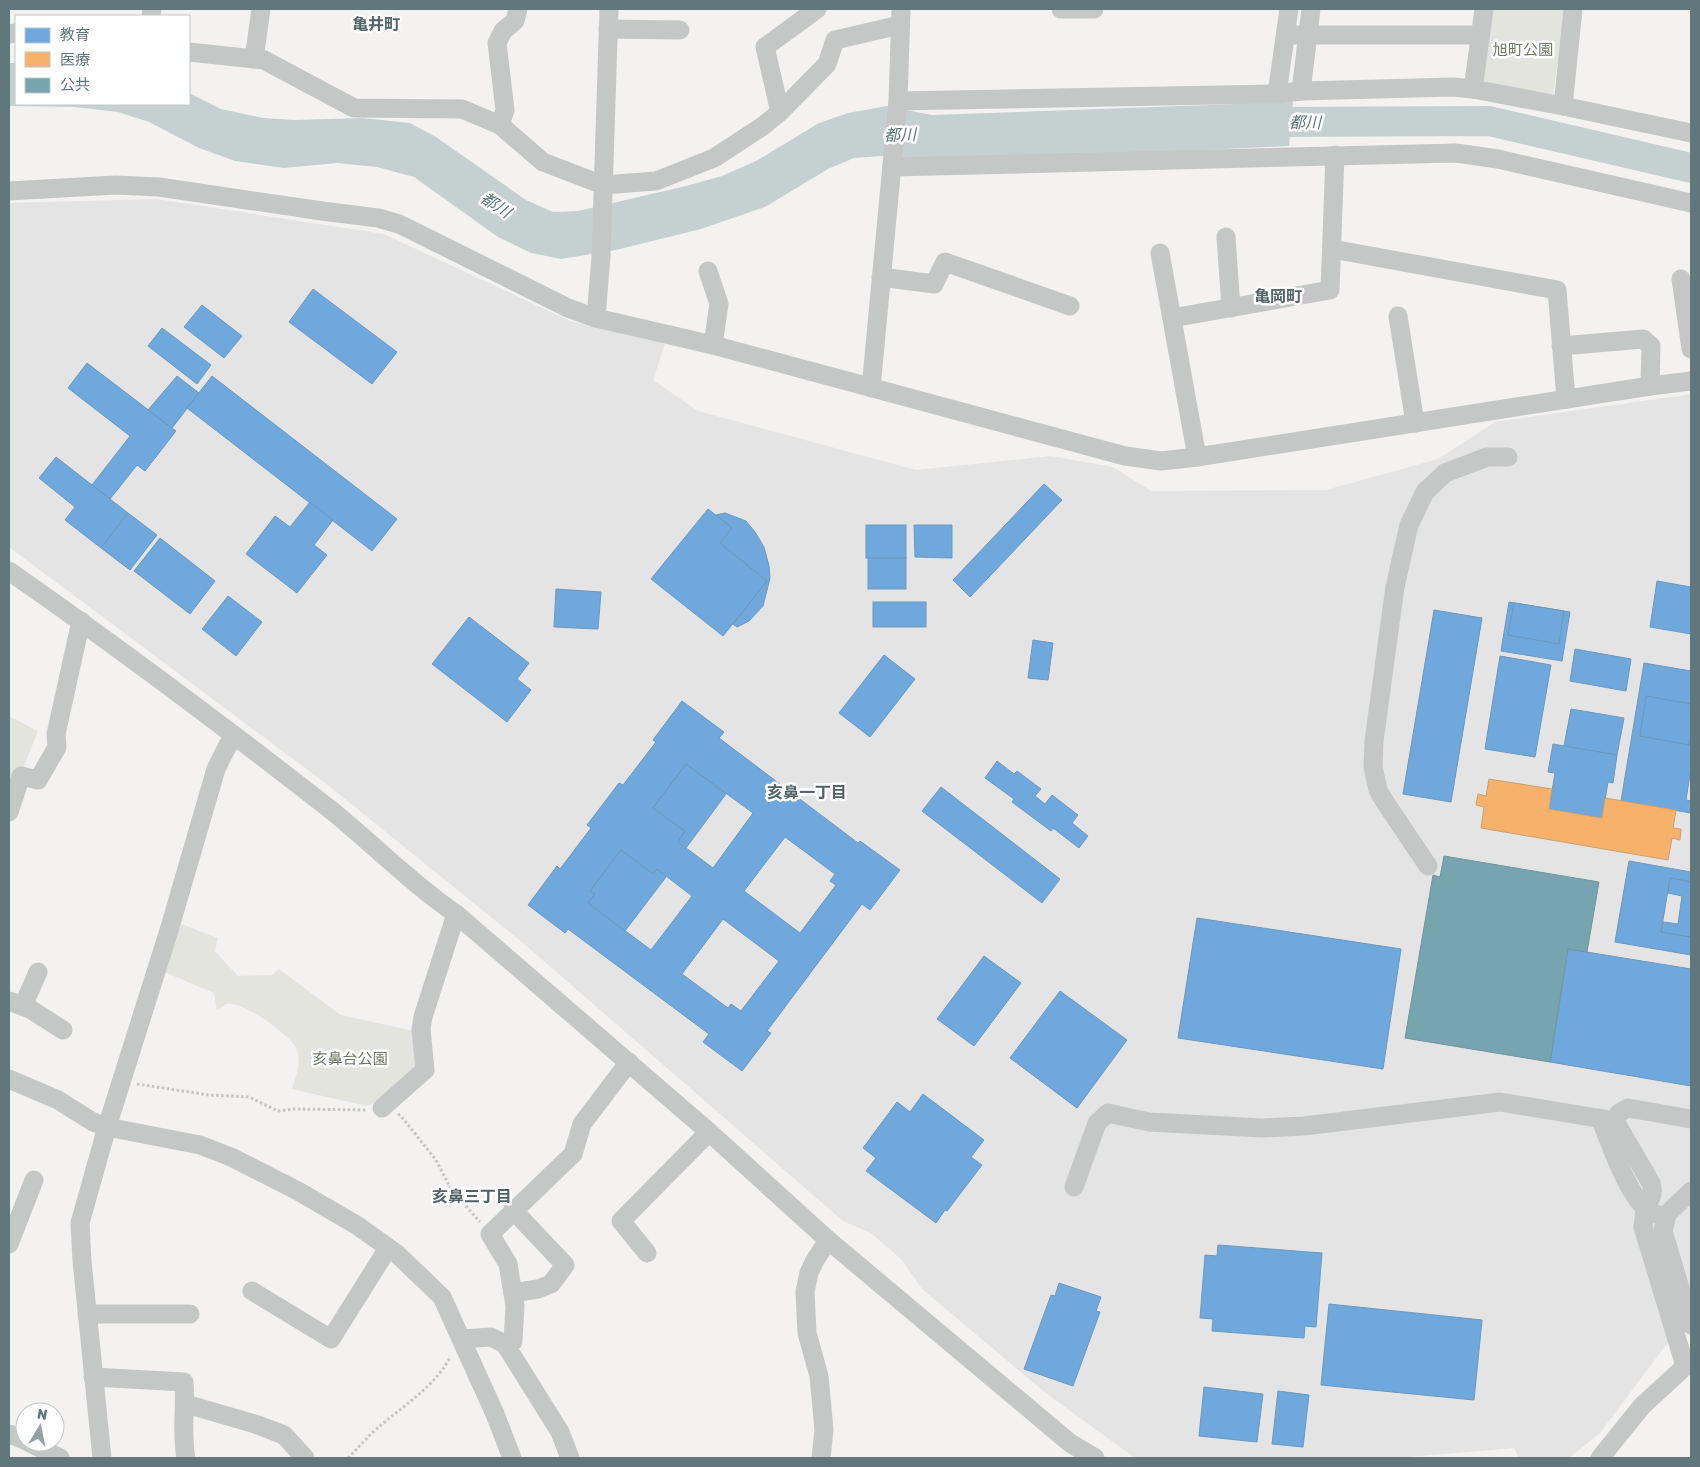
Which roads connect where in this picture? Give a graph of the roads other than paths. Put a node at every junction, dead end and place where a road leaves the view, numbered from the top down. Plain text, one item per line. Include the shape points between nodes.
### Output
1 (261, 9) edge
2 (518, 9) edge
3 (609, 9) edge
4 (817, 9) edge
5 (1061, 9) edge
6 (1094, 9) edge
7 (1289, 9) edge
8 (1311, 9) edge
9 (1484, 9) edge
10 (1573, 9) edge
11 (901, 17) edge
12 (608, 30) junction
13 (680, 30) dead end
14 (1286, 35) junction
15 (1308, 35) junction
16 (1480, 35) junction
17 (190, 52) edge
18 (254, 59) junction
19 (1472, 89) junction
20 (1301, 91) junction
21 (1277, 94) junction
22 (898, 101) junction
23 (1563, 106) junction
24 (780, 112) junction
25 (500, 125) junction
26 (1691, 134) edge
27 (1335, 155) junction
28 (892, 167) junction
29 (9, 191) edge
30 (603, 191) junction
31 (1691, 203) edge
32 (1226, 237) dead end
33 (1332, 249) junction
34 (1160, 252) dead end
35 (708, 271) dead end
36 (882, 277) junction
37 (1681, 278) dead end
38 (1070, 306) dead end
39 (1231, 308) junction
40 (1398, 316) dead end
41 (596, 318) junction
42 (1172, 318) junction
43 (713, 345) junction
44 (1561, 346) junction
45 (1691, 349) edge
46 (1691, 381) edge
47 (1650, 386) junction
48 (871, 388) junction
49 (1566, 400) junction
50 (1415, 423) junction
51 (1198, 457) junction
52 (1508, 457) dead end
53 (9, 571) edge
54 (80, 621) junction
55 (233, 735) junction
56 (9, 812) edge
57 (1428, 866) dead end
58 (456, 914) junction
59 (38, 972) dead end
60 (16, 1003) edge
61 (63, 1030) dead end
62 (629, 1062) junction
63 (9, 1079) edge
64 (382, 1108) road end
65 (1608, 1119) junction
66 (1691, 1119) edge
67 (107, 1127) junction
68 (709, 1132) junction
69 (34, 1180) dead end
70 (1074, 1187) dead end
71 (1691, 1191) edge
72 (514, 1210) junction
73 (1645, 1210) junction
74 (1667, 1214) junction
75 (828, 1240) junction
76 (9, 1244) edge
77 (388, 1248) junction
78 (646, 1254) dead end
79 (252, 1291) dead end
80 (513, 1293) junction
81 (87, 1314) junction
82 (190, 1314) dead end
83 (1691, 1325) edge
84 (462, 1339) junction
85 (505, 1344) junction
86 (1688, 1364) edge
87 (93, 1377) junction
88 (186, 1404) junction
89 (48, 1452) edge
90 (1089, 1456) edge
91 (60, 1458) edge
92 (102, 1458) edge
93 (186, 1458) edge
94 (305, 1458) edge
95 (512, 1458) edge
96 (570, 1458) edge
97 (821, 1458) edge
98 (1600, 1458) edge

1 - 18 street
2 - 25 street via 515,21 497,43 505,110
3 - 12 street
4 - 24 street via 766,47
5 - 6 street
7 - 14 street
8 - 15 street
9 - 16 street
10 - 23 street
11 - 22 street
11 - 24 street via 835,40 827,64
12 - 13 street
12 - 30 street
14 - 15 street
14 - 21 street
15 - 16 street
15 - 20 street
16 - 19 street
17 - 18 street
18 - 25 street via 264,60 354,108 462,109
19 - 20 street
19 - 23 street
20 - 21 street
21 - 22 street
22 - 28 street
23 - 26 street
24 - 30 street via 714,158 656,180
25 - 30 street via 543,162
27 - 28 street
27 - 31 street via 1456,153 1498,159
27 - 33 street
28 - 36 street
29 - 41 street via 116,185 159,187 378,218 399,224 568,308
30 - 41 street
32 - 39 street
33 - 39 street via 1330,290
33 - 44 street via 1557,290
34 - 42 street
35 - 43 street via 719,304
36 - 38 street via 934,284 945,262
36 - 48 street
37 - 45 street
39 - 42 street
40 - 50 street
41 - 43 street
42 - 51 street
43 - 48 street
44 - 47 street via 1643,338 1651,346
44 - 49 street
46 - 47 street
47 - 49 street
48 - 51 street via 1125,456 1161,461
49 - 50 street
50 - 51 street
52 - 57 street via 1487,456 1445,473 1425,492 1409,525 1395,587 1373,768 1378,790
53 - 54 street
54 - 55 street
54 - 56 street via 56,734 57,747 38,780 21,776
55 - 58 street
55 - 67 street via 216,769 168,936
58 - 62 street
58 - 64 street via 423,1017 425,1070
59 - 60 street
60 - 61 street
62 - 68 street
62 - 72 street via 582,1124 573,1154
63 - 67 street via 58,1100
65 - 66 street via 1628,1108
65 - 70 street via 1500,1102 1304,1126 1262,1128 1149,1122 1108,1113 1096,1123
65 - 73 street via 1651,1183 1653,1196
67 - 77 street via 200,1145 231,1158 298,1191 358,1226
67 - 81 street via 80,1223
68 - 75 street
68 - 78 street via 620,1221
69 - 76 street
71 - 74 street
72 - 80 street via 490,1234 508,1264
72 - 80 street via 564,1265 551,1284
73 - 74 street via 1653,1214
73 - 86 street via 1643,1227 1647,1242
74 - 83 street via 1663,1231
75 - 90 street
75 - 97 street via 809,1273 805,1292 807,1333 819,1376 824,1430
77 - 79 street via 331,1339
77 - 84 street via 442,1297
80 - 85 street via 513,1341
81 - 82 street
81 - 87 street
84 - 85 street via 491,1337
84 - 95 street
85 - 96 street via 560,1432
86 - 98 street via 1642,1406
87 - 88 street via 184,1382
87 - 92 street
88 - 93 street via 183,1444
88 - 94 street via 284,1435
89 - 91 street

